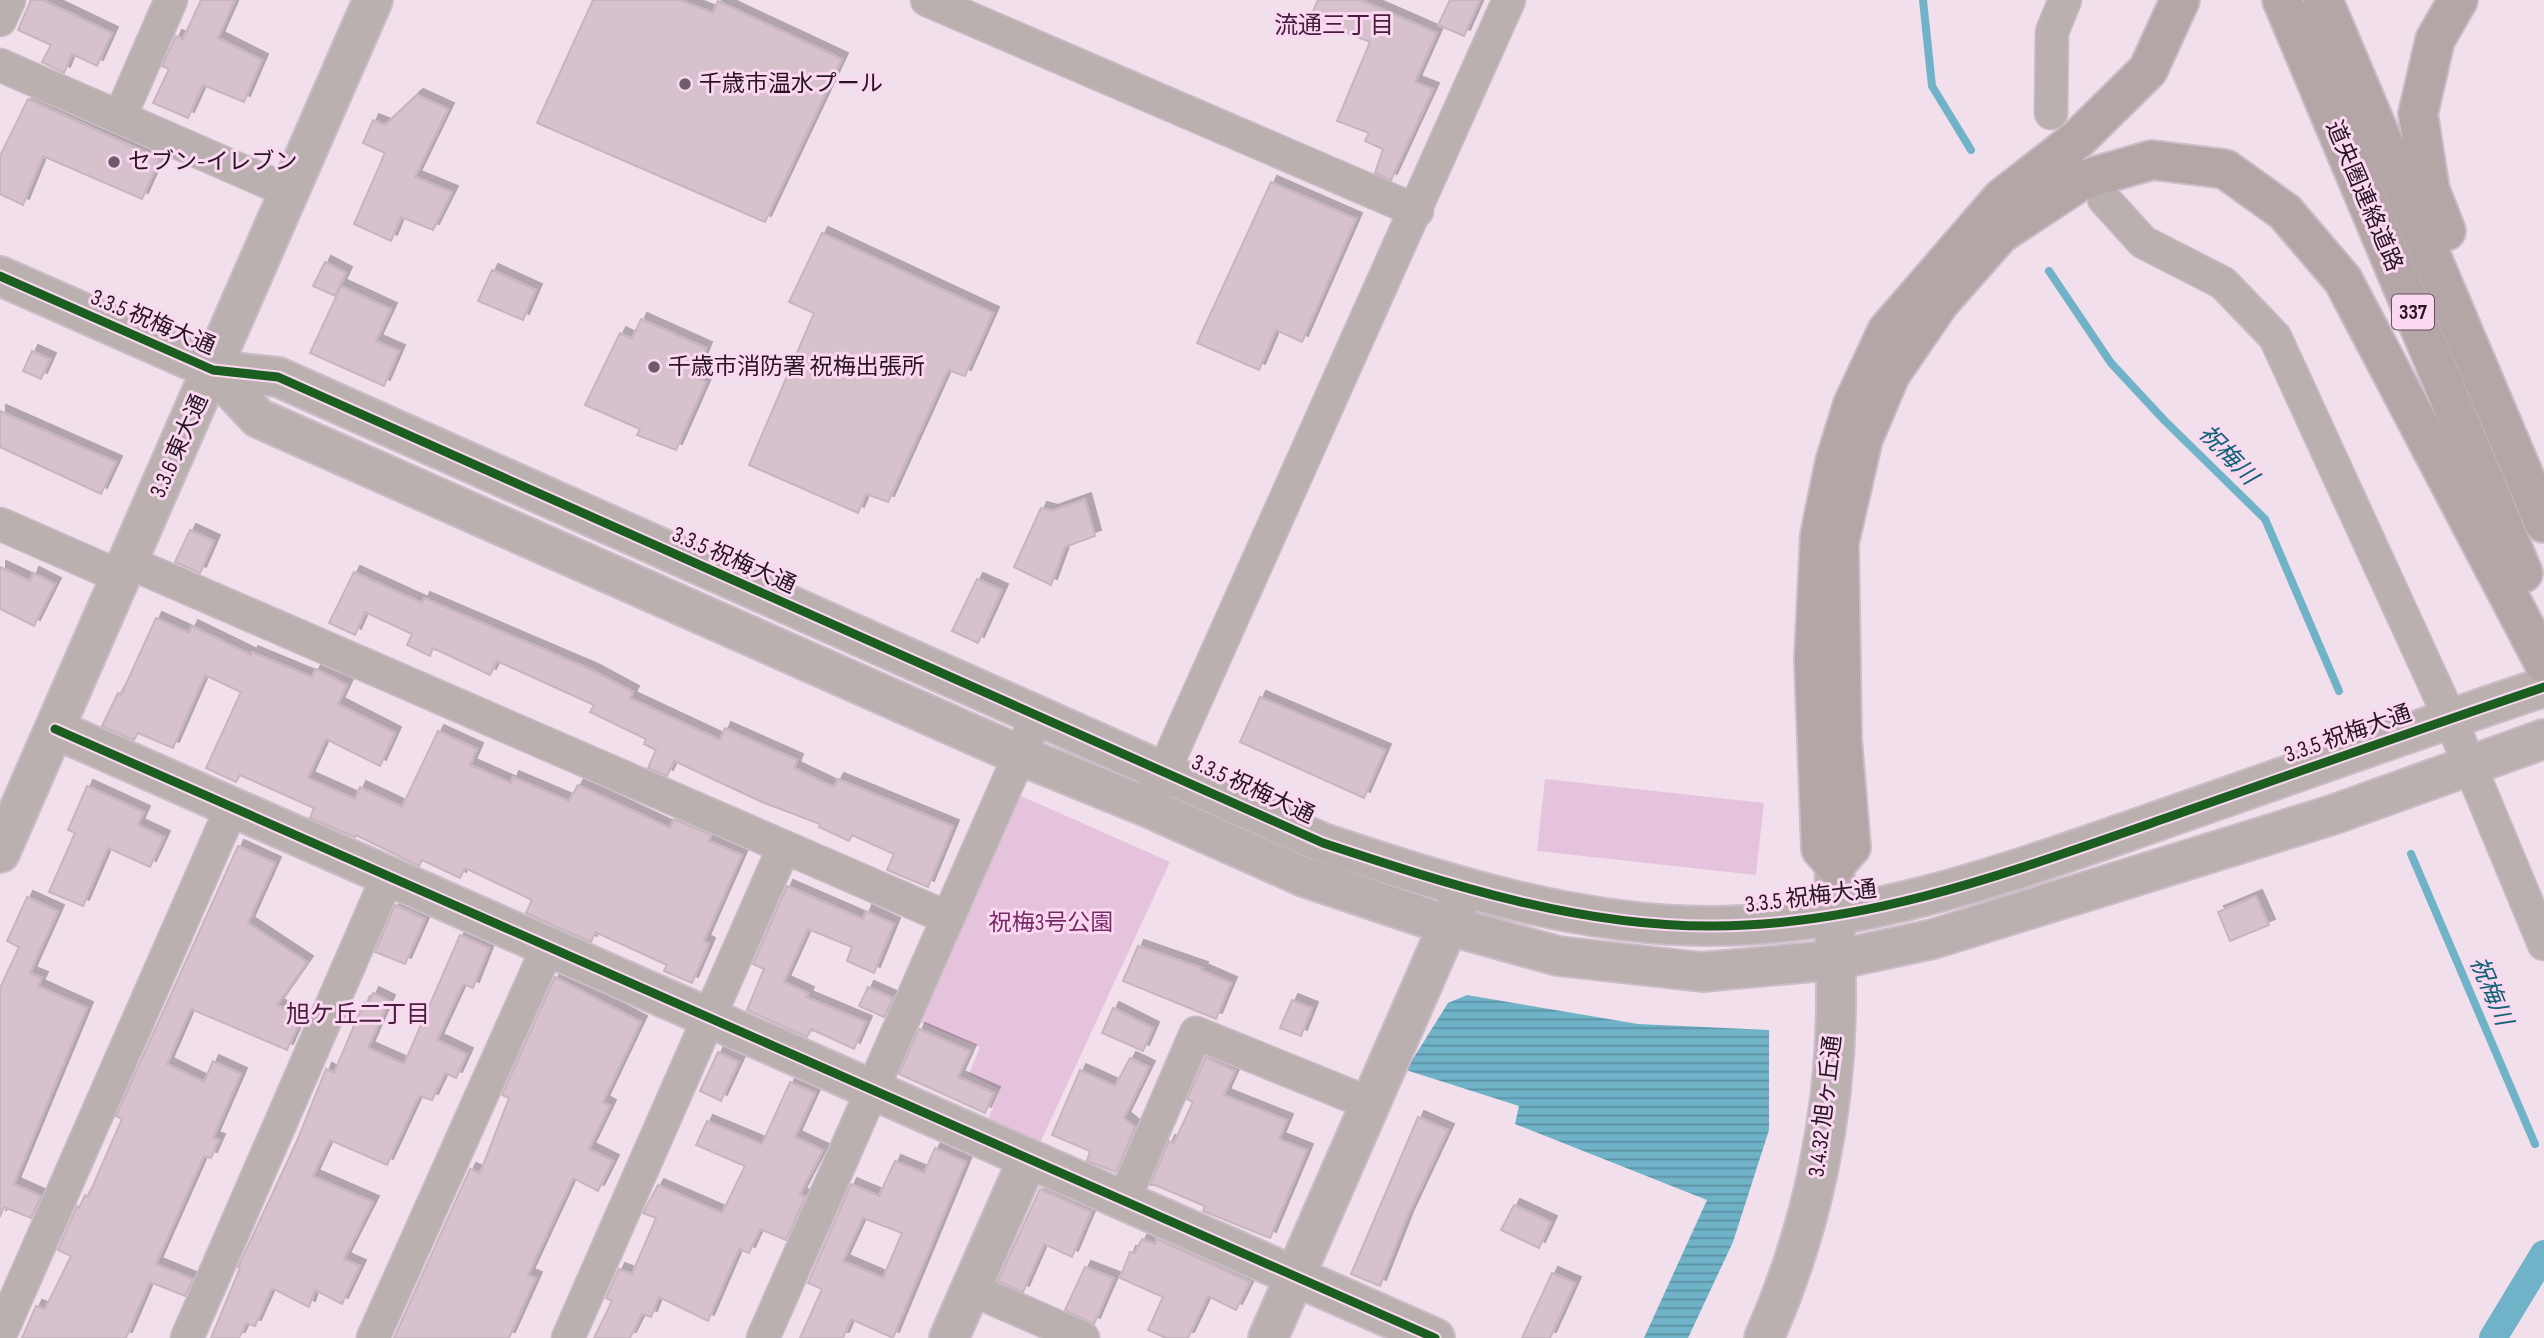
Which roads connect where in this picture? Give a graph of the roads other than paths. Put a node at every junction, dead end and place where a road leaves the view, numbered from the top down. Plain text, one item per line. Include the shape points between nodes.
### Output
1 (9, 0) edge
2 (171, 0) edge
3 (373, 0) edge
4 (927, 0) edge
5 (1510, 0) edge
6 (2064, 0) edge
7 (2180, 0) edge
8 (2282, 0) edge
9 (2323, 0) edge
10 (2458, 0) edge
11 (0, 20) edge
12 (0, 65) edge
13 (2051, 113) dead end
14 (120, 117) junction
15 (288, 191) junction
16 (2104, 199) dead end
17 (1417, 211) junction
18 (0, 276) edge
19 (2452, 305) junction
20 (212, 370) junction
21 (2544, 523) edge
22 (0, 524) edge
23 (125, 570) junction
24 (2542, 656) edge
25 (1037, 716) junction
26 (2450, 718) junction
27 (55, 729) junction
28 (2544, 738) edge
29 (1019, 755) junction
30 (2468, 766) junction
31 (1164, 770) junction
32 (232, 807) junction
33 (1147, 807) junction
34 (785, 847) junction
35 (0, 853) edge
36 (1835, 865) junction
37 (388, 876) junction
38 (1463, 890) junction
39 (1832, 916) junction
40 (948, 918) junction
41 (1450, 926) junction
42 (2544, 944) edge
43 (548, 947) junction
44 (1835, 960) junction
45 (709, 1018) junction
46 (872, 1090) junction
47 (1371, 1104) junction
48 (1028, 1159) junction
49 (1123, 1202) junction
50 (1294, 1278) junction
51 (971, 1289) junction
52 (0, 1335) edge
53 (187, 1338) edge
54 (373, 1338) edge
55 (568, 1338) edge
56 (763, 1338) edge
57 (949, 1338) edge
58 (1083, 1338) edge
59 (1268, 1338) edge
60 (1435, 1338) edge
61 (1764, 1338) edge

1 - 11 street
2 - 14 street
3 - 15 street, 3.3.6 東大通
4 - 17 street
5 - 17 street
6 - 13 street via 2052,32
7 - 36 highway via 2148,70 2079,138 2002,198 1887,331 1853,404 1835,461 1820,535 1814,659 1821,849
8 - 24 highway, 道央圏連絡道路 / 337
9 - 19 highway, 道央圏連絡道路 / 337
10 - 19 highway, 337 via 2435,40 2418,114 2430,190 2453,251
12 - 14 street
14 - 15 street
15 - 20 street, 3.3.6 東大通
16 - 26 street via 2143,242 2223,283 2275,337
17 - 31 street
18 - 20 street, 3.3.5 祝梅大通
19 - 21 highway, 道央圏連絡道路 / 337
20 - 23 street, 3.3.6 東大通
20 - 25 street, 3.3.5 祝梅大通 via 278,377
20 - 29 street, 3.3.5 祝梅大通 via 258,418
22 - 23 street
23 - 27 street, 3.3.6 東大通
23 - 34 street
24 - 26 street, 3.3.5 祝梅大通
24 - 36 highway via 2343,280 2285,212 2225,169 2152,160 2082,180 2000,234 1940,302 1889,375 1863,439 1839,543 1842,739 1851,847
25 - 29 street
25 - 31 street, 3.3.5 祝梅大通
26 - 30 street
26 - 39 street, 3.3.5 祝梅大通 via 2011,872 1885,908
27 - 32 street
27 - 35 street, 3.3.6 東大通
28 - 30 street, 3.3.5 祝梅大通
29 - 33 street, 3.3.5 祝梅大通
29 - 40 street
30 - 42 street
30 - 44 street, 3.3.5 祝梅大通 via 2332,815 2038,909 1933,939
31 - 33 street
31 - 38 street, 3.3.5 祝梅大通 via 1323,843
32 - 37 street
32 - 52 street
33 - 41 street, 3.3.5 祝梅大通 via 1304,877
34 - 40 street
34 - 45 street
36 - 39 street, 3.4.32 旭ヶ丘通
37 - 43 street
37 - 53 street
38 - 39 street, 3.3.5 祝梅大通 via 1589,916 1712,926
38 - 41 street
39 - 44 street, 3.4.32 旭ヶ丘通
40 - 46 street
41 - 44 street, 3.3.5 祝梅大通 via 1558,956 1702,972
41 - 47 street
43 - 45 street
43 - 54 street
44 - 61 street, 3.4.32 旭ヶ丘通 via 1830,1095 1820,1169 1783,1295
45 - 46 street
45 - 55 street
46 - 48 street
46 - 56 street
47 - 49 street via 1196,1033
47 - 50 street
48 - 49 street
48 - 51 street
49 - 50 street
50 - 59 street
50 - 60 street
51 - 57 street
51 - 58 street

